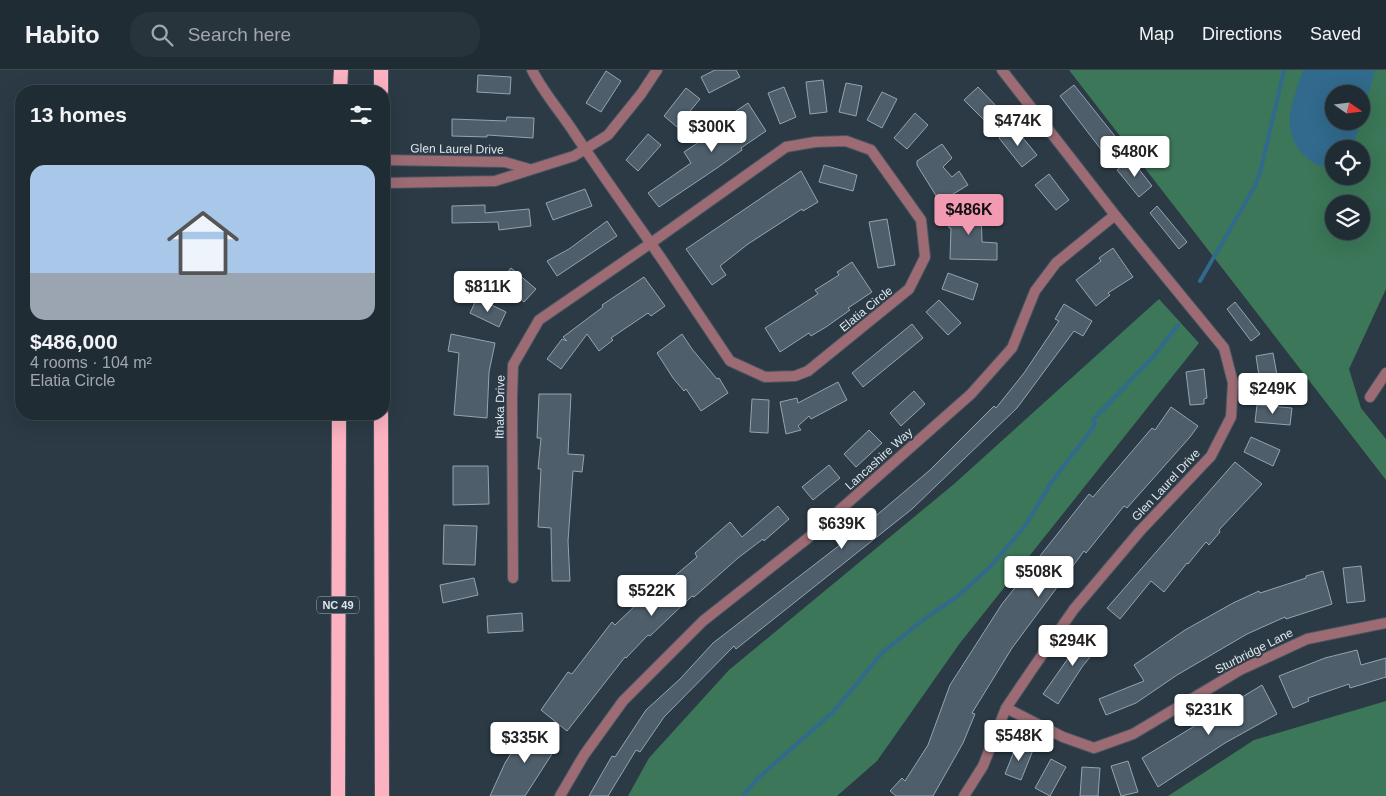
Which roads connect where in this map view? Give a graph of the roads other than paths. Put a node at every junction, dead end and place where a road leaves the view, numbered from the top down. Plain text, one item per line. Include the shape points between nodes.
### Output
1 (341, 70) edge
2 (381, 70) edge
3 (532, 70) edge
4 (658, 70) edge
5 (1002, 70) edge
6 (340, 85) edge
7 (381, 85) edge
8 (585, 150) junction
9 (390, 160) edge
10 (529, 169) junction
11 (390, 183) edge
12 (1115, 215) junction
13 (651, 244) junction
14 (1386, 373) edge
15 (1370, 397) dead end
16 (339, 420) edge
17 (381, 420) edge
18 (513, 578) dead end
19 (1386, 623) edge
20 (1006, 708) junction
21 (338, 796) edge
22 (382, 796) edge
23 (560, 796) edge
24 (964, 796) edge

1 - 6 highway
2 - 7 highway
3 - 8 street, Elatia Circle
4 - 8 street via 608,135
5 - 12 street, Glen Laurel Drive
8 - 10 street
8 - 13 street, Elatia Circle
9 - 10 street, Glen Laurel Drive via 505,162
10 - 11 street via 495,181
12 - 20 street, Glen Laurel Drive via 1224,348 1233,383 1231,417 1211,456 1140,531 1074,609
12 - 23 street, Lancashire Way via 1056,263 1036,291 1012,348 971,394 808,538 703,621 623,701 584,755
13 - 13 street, Elatia Circle via 730,361 765,377 808,372 909,290 925,257 921,220 870,150 846,140 786,146
13 - 18 street, Ithaka Drive via 539,320 514,365
14 - 15 street
16 - 21 highway, NC 49
17 - 22 highway
19 - 20 street, Sturbridge Lane via 1307,638 1240,670 1133,734 1094,748 1063,738
20 - 24 street, Glen Laurel Drive via 983,766

